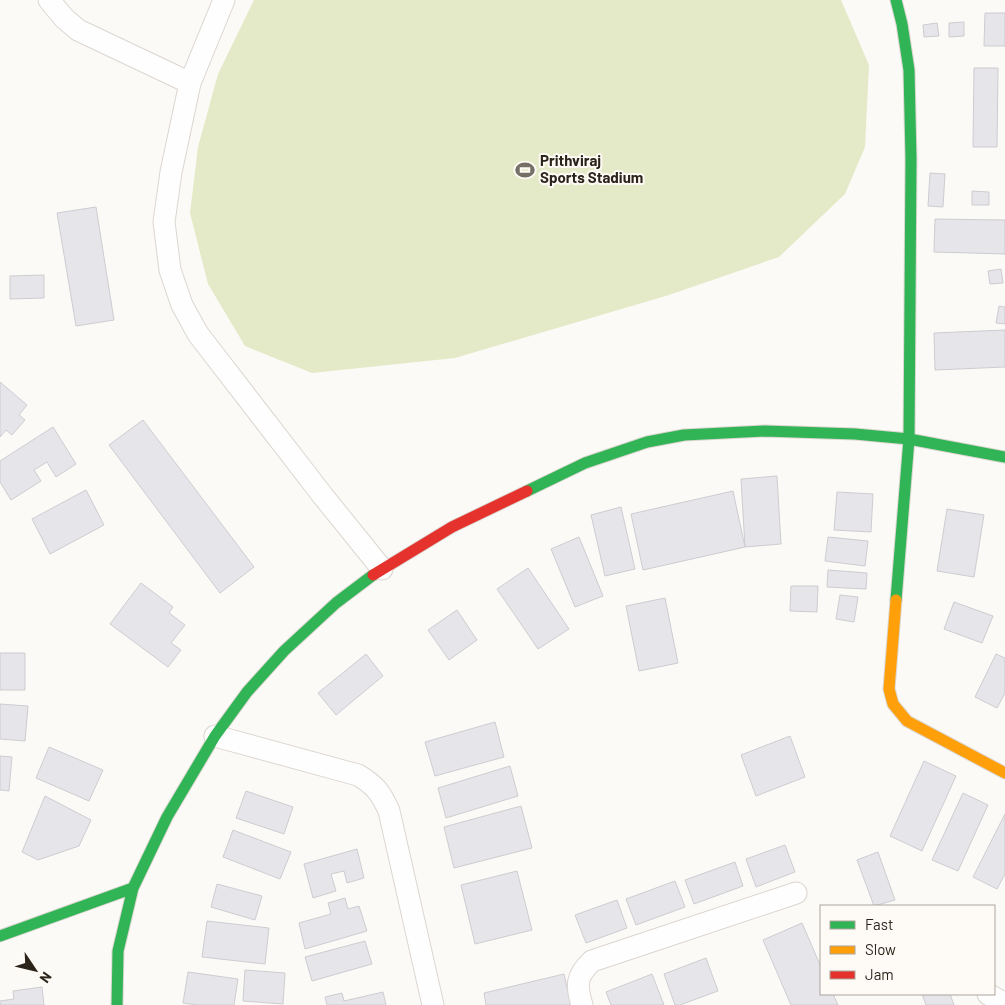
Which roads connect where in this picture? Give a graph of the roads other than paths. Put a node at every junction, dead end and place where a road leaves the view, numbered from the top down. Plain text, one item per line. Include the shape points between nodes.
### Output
1 (49, 0) edge
2 (224, 0) edge
3 (896, 0) edge
4 (190, 83) junction
5 (909, 439) junction
6 (1005, 457) edge
7 (382, 568) junction
8 (215, 736) junction
9 (1005, 774) edge
10 (133, 888) junction
11 (796, 892) dead end
12 (0, 936) edge
13 (989, 995) edge
14 (1005, 1004) edge
15 (118, 1005) edge
16 (433, 1005) edge
17 (582, 1005) edge

1 - 4 street via 78,30
2 - 4 street
3 - 5 street via 909,70
4 - 7 street via 164,222 170,270 182,305 198,334 322,496
5 - 6 street
5 - 7 street via 766,431 684,435 647,442 577,468 452,527
5 - 9 street via 889,689 893,704 907,721
7 - 8 street via 336,603 284,650 247,692
8 - 10 street via 167,817
8 - 16 street via 358,775 382,794 389,810
10 - 12 street
10 - 15 street via 118,951
11 - 17 street via 592,961 578,980
13 - 14 street

